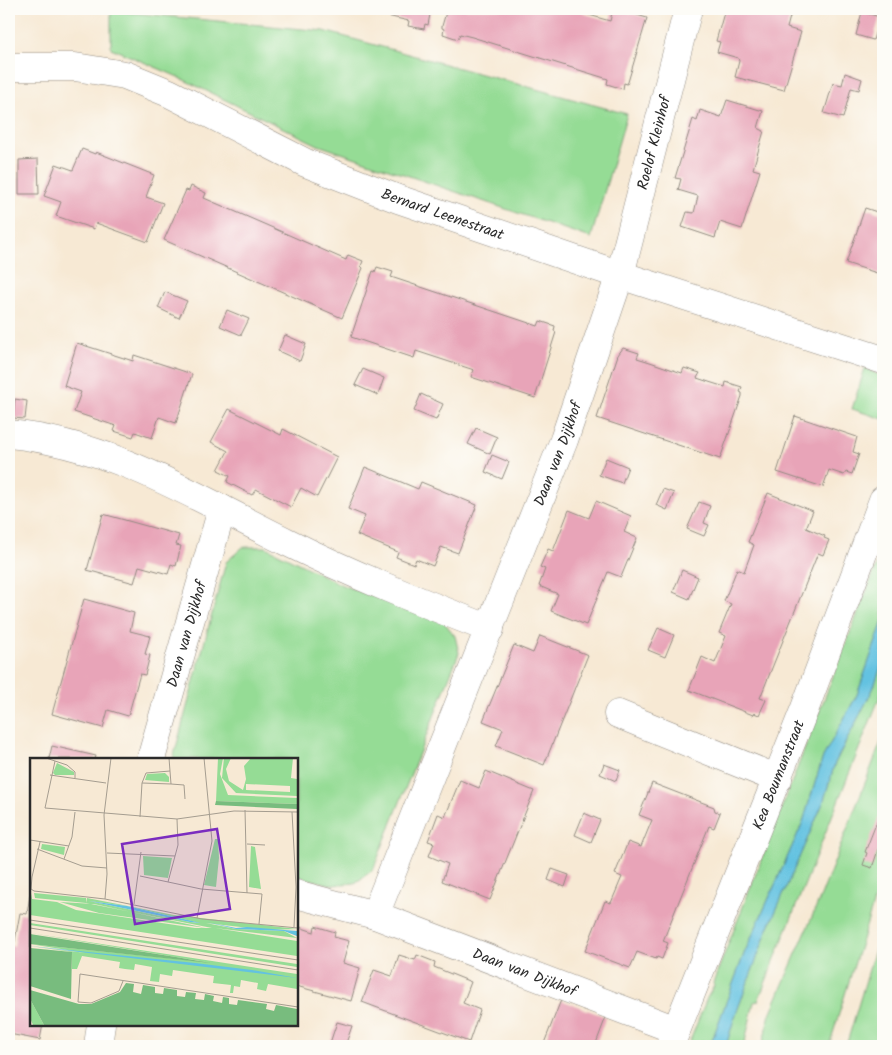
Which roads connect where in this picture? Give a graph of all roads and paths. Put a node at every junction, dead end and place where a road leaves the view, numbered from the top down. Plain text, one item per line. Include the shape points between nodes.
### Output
1 (688, 9) edge
2 (9, 67) edge
3 (620, 275) junction
4 (883, 360) edge
5 (9, 434) edge
6 (883, 500) edge
7 (222, 510) junction
8 (490, 629) junction
9 (618, 714) dead end
10 (151, 758) edge
11 (778, 779) junction
12 (298, 895) edge
13 (375, 915) junction
14 (101, 1025) edge
15 (673, 1038) edge
16 (98, 1046) edge

1 - 3 street, Roelof Kleinhof
2 - 3 street, Bernard Leenestraat via 75,67 125,75 169,93 306,163 407,202
3 - 4 street, Bernard Leenestraat
3 - 8 street, Daan van Dijkhof via 564,440
5 - 7 street via 64,443 110,456
6 - 11 street, Kea Boumanstraat
7 - 8 street via 344,569
7 - 10 street, Daan van Dijkhof
8 - 13 street, Daan van Dijkhof
9 - 11 street
11 - 15 street, Kea Boumanstraat
12 - 13 street, Daan van Dijkhof
13 - 15 street, Daan van Dijkhof
14 - 16 street

